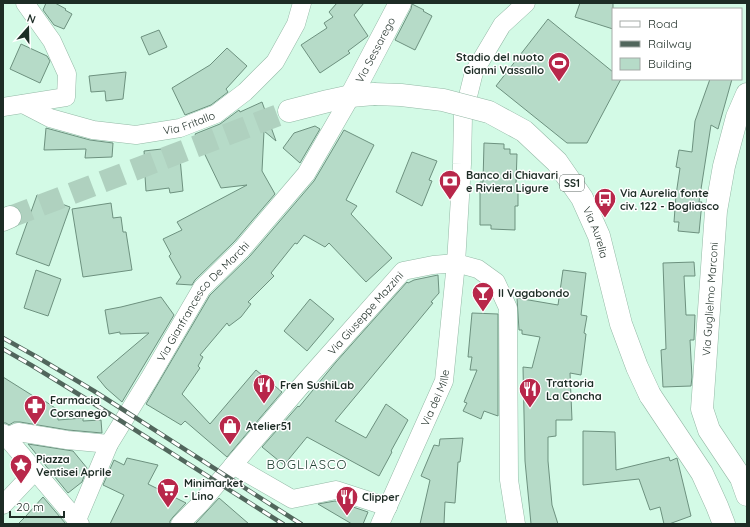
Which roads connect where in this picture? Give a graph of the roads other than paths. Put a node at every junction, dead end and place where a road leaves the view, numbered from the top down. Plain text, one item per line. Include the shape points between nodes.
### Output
1 (25, 3) edge
2 (302, 3) edge
3 (400, 3) edge
4 (526, 3) edge
5 (747, 94) edge
6 (350, 96) junction
7 (23, 104) junction
8 (3, 107) edge
9 (289, 111) tunnel mouth
10 (456, 263) junction
11 (5, 435) edge
12 (109, 444) junction
13 (233, 465) junction
14 (35, 471) junction
15 (747, 495) edge
16 (3, 505) edge
17 (388, 506) junction
18 (79, 522) edge
19 (180, 524) edge
20 (380, 524) edge
21 (516, 524) edge
22 (724, 524) edge

1 - 7 street via 52,41 67,74 66,97
2 - 7 street, Via Fritallo via 296,24 275,62 245,92 216,114 180,128 136,135 93,130 50,118
3 - 6 main road, Via Sessarego
4 - 10 street, Via dei Mille via 502,25 474,72 463,116
5 - 15 main road, Via Guglielmo Marconi via 737,117 724,166 716,211 702,409 709,430 741,478
6 - 9 main road, Via Aurelia / SS1
6 - 12 street, Via Gianfrancesco De Marchi via 306,174 242,249 202,288
6 - 22 main road, Via Aurelia / SS1, bridge via 402,95 443,100 489,112 524,131 557,162 582,198 599,236 621,324 637,367 650,395 702,473
7 - 8 street
10 - 13 street, Via Giuseppe Mazzini via 403,271
10 - 17 street, Via dei Mille via 444,381
10 - 21 street, Via Giuseppe Mazzini via 478,270 496,282 508,308 509,480
11 - 12 street via 18,432
11 - 14 street
12 - 18 street, Via Gianfrancesco De Marchi
13 - 17 street via 292,499 336,490
13 - 19 street, Via Giuseppe Mazzini
14 - 16 street
14 - 18 street
17 - 20 street, Via dei Mille

